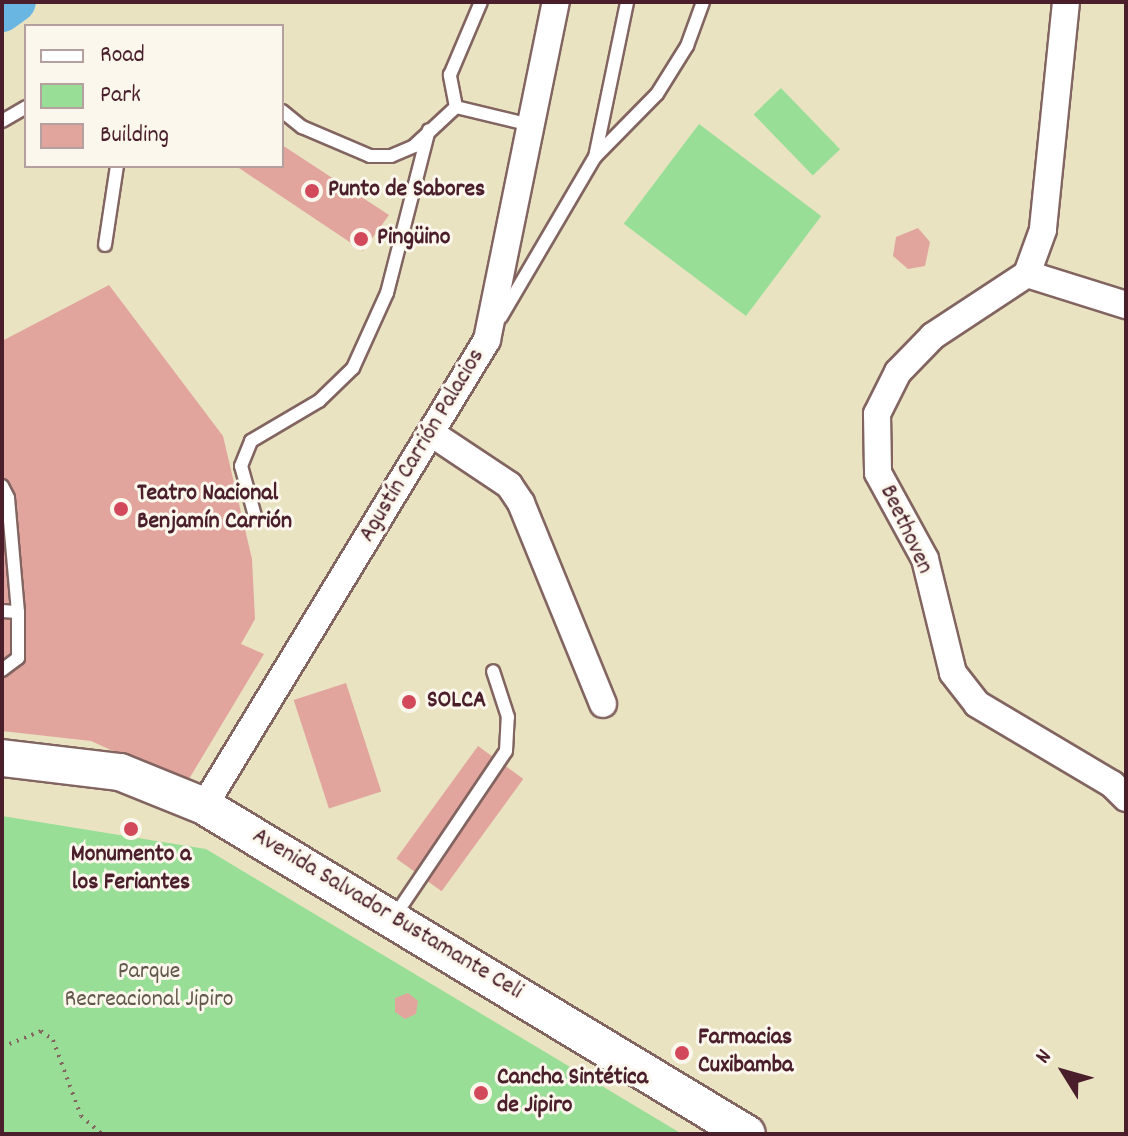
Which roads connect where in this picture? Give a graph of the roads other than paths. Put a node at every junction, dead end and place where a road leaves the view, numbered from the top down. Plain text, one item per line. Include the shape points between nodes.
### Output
1 (481, 2) edge
2 (556, 2) edge
3 (627, 2) edge
4 (703, 2) edge
5 (1066, 2) edge
6 (456, 107) junction
7 (24, 108) edge
8 (284, 113) edge
9 (2, 121) edge
10 (531, 125) junction
11 (429, 130) junction
12 (595, 157) junction
13 (117, 168) edge
14 (105, 245) dead end
15 (1027, 274) junction
16 (1126, 305) edge
17 (487, 340) junction
18 (431, 433) junction
19 (3, 482) edge
20 (255, 516) dead end
21 (8, 548) edge
22 (2, 611) edge
23 (18, 612) junction
24 (2, 670) edge
25 (493, 671) dead end
26 (603, 704) dead end
27 (2, 758) edge
28 (1126, 798) edge
29 (204, 806) junction
30 (394, 917) junction
31 (747, 1134) edge

1 - 6 lane via 450,75
2 - 10 street, Agustín Carrión Palacios
3 - 12 lane
4 - 12 lane via 687,46 657,94
5 - 15 street via 1043,230
6 - 10 lane
6 - 11 lane
7 - 9 lane
8 - 11 lane via 302,127 370,156 391,156 414,146
10 - 17 street, Agustín Carrión Palacios
11 - 20 lane via 387,293 353,368 319,401 251,441 241,466
12 - 17 lane
13 - 14 lane
15 - 16 street
15 - 28 street, Beethoven via 933,336 898,372 877,414 878,473 925,559 953,673 977,704 1112,784
17 - 18 street, Agustín Carrión Palacios
18 - 26 street via 509,485 521,503
18 - 29 street, Agustín Carrión Palacios
19 - 21 lane
21 - 23 lane
22 - 23 lane
23 - 24 lane via 18,658
25 - 30 lane via 508,717 506,751
27 - 29 main road, Avenida Salvador Bustamante Celi via 120,772
29 - 30 main road, Avenida Salvador Bustamante Celi
30 - 31 main road, Avenida Salvador Bustamante Celi

